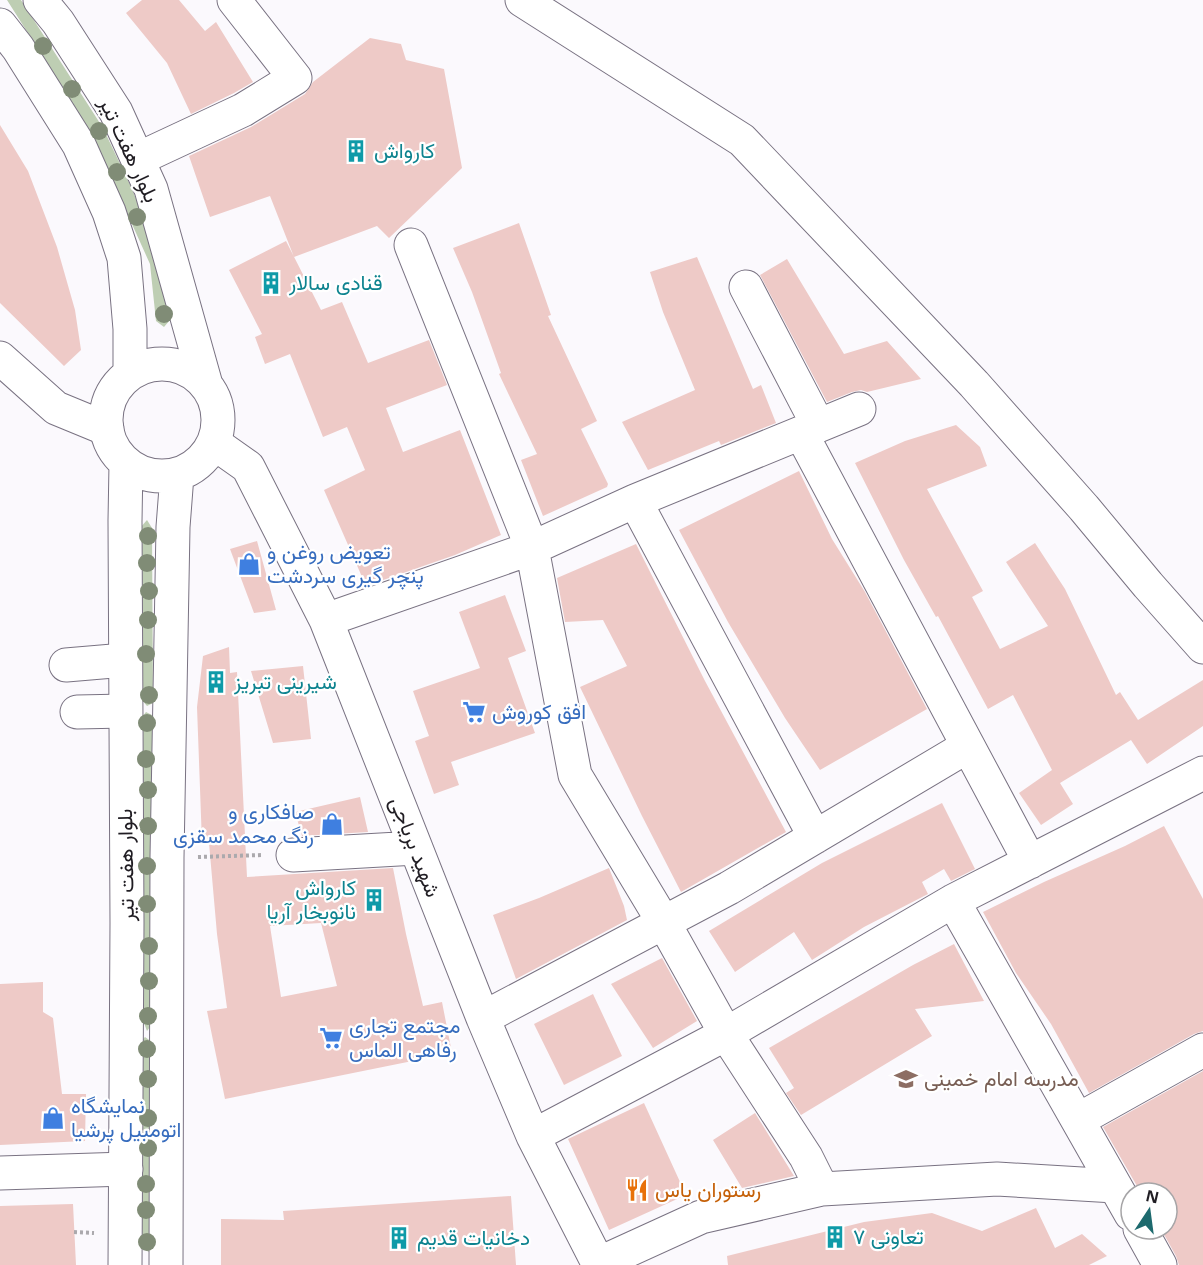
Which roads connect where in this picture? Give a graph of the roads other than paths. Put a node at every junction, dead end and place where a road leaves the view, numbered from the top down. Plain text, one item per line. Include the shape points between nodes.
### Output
1 (40, 0) edge
2 (234, 0) edge
3 (522, 0) edge
4 (0, 25) edge
5 (138, 159) junction
6 (411, 245) dead end
7 (746, 287) dead end
8 (0, 358) edge
9 (130, 374) junction
10 (206, 385) junction
11 (859, 409) dead end
12 (106, 429) junction
13 (810, 429) junction
14 (214, 443) junction
15 (126, 464) junction
16 (177, 475) junction
17 (635, 501) junction
18 (532, 548) junction
19 (326, 620) junction
20 (1203, 647) edge
21 (125, 660) junction
22 (66, 665) dead end
23 (125, 711) junction
24 (78, 712) dead end
25 (968, 746) junction
26 (1203, 773) edge
27 (815, 837) junction
28 (416, 848) junction
29 (293, 855) road end
30 (1030, 862) junction
31 (953, 901) junction
32 (664, 922) junction
33 (483, 1018) junction
34 (726, 1034) junction
35 (1203, 1050) edge
36 (1078, 1120) junction
37 (533, 1136) junction
38 (126, 1169) junction
39 (0, 1173) edge
40 (822, 1189) junction
41 (1119, 1193) edge
42 (1119, 1199) edge
43 (1146, 1241) edge
44 (599, 1264) edge
45 (1157, 1264) edge
46 (125, 1265) edge
47 (166, 1265) edge

1 - 5 street, بلوار هفت تیر via 116,112
2 - 5 street via 295,78 243,110
3 - 20 street via 742,140 982,393
4 - 9 street, بلوار هفت تیر via 80,145 109,212 124,258
5 - 10 street, بلوار هفت تیر via 151,189
6 - 18 street
7 - 13 street
8 - 12 street via 56,408
9 - 10 street via 145,366 178,366
9 - 12 street via 110,398
10 - 14 street via 219,413
11 - 13 street
12 - 15 street
13 - 17 street
13 - 25 street
14 - 16 street via 205,457
14 - 19 street, شهید بریاجی via 248,466
15 - 16 street via 159,477
15 - 21 street, بلوار هفت تیر
16 - 47 street, بلوار هفت تیر via 167,858
17 - 18 street
17 - 27 street
18 - 19 street
18 - 32 street via 575,775
19 - 28 street, شهید بریاجی
21 - 22 street
21 - 23 street, بلوار هفت تیر
23 - 24 street
23 - 38 street, بلوار هفت تیر
25 - 27 street
25 - 30 street
26 - 30 street
27 - 32 street
28 - 29 street
28 - 33 street, شهید بریاجی
30 - 31 street
31 - 34 street
31 - 36 street
32 - 33 street
32 - 34 street
33 - 37 street, شهید بریاجی
34 - 37 street
34 - 40 street via 806,1157
35 - 36 street
36 - 41 street
37 - 44 street, شهید بریاجی
38 - 39 street
38 - 46 street, بلوار هفت تیر
40 - 42 street via 998,1179
40 - 44 street via 701,1217
43 - 45 street

